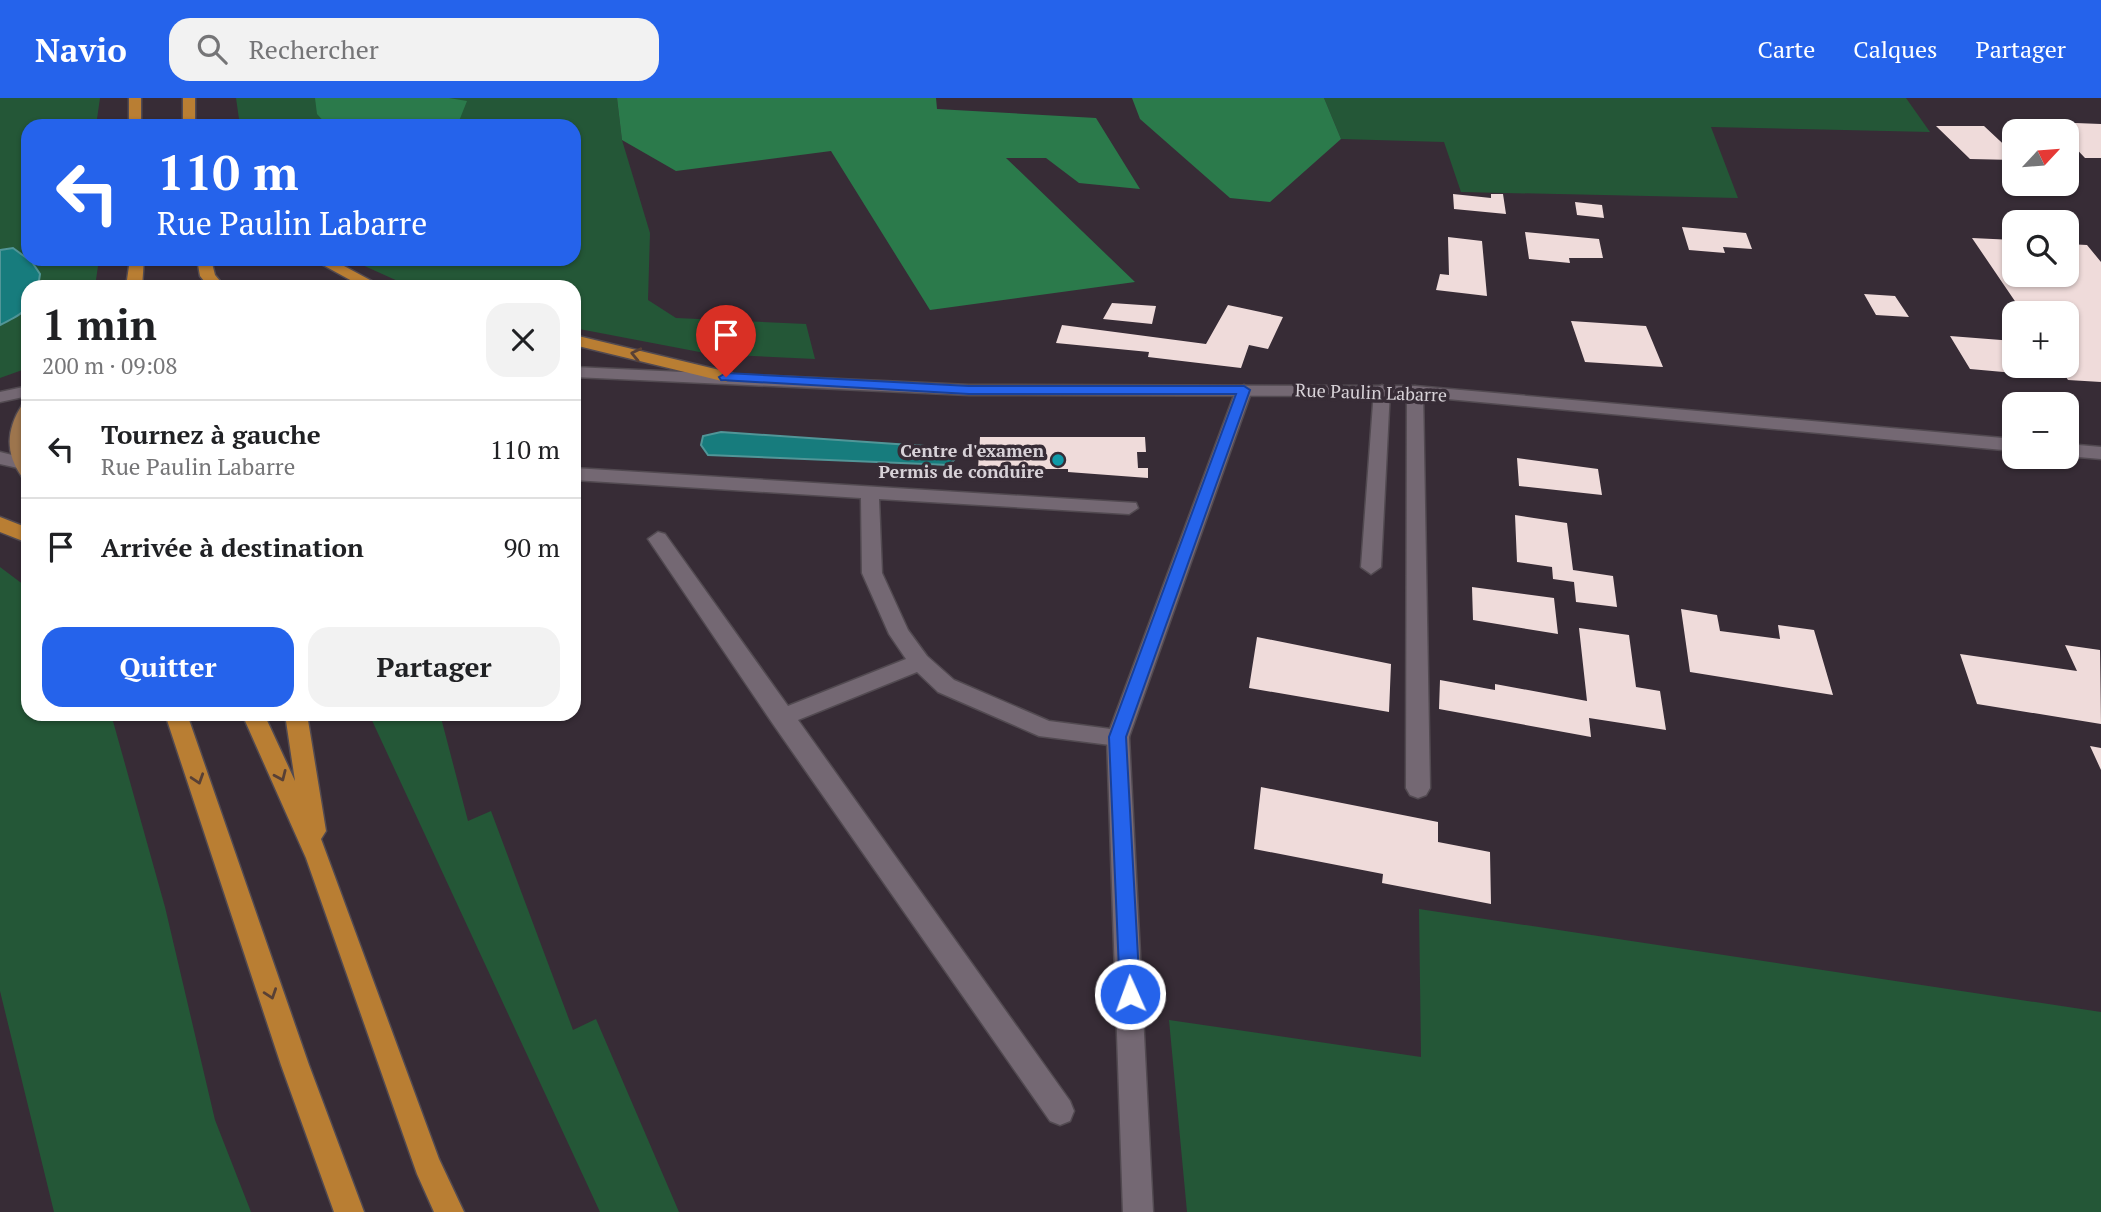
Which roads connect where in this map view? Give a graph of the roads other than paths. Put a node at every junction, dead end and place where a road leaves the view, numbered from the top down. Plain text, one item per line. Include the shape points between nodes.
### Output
1 (135, 98) edge
2 (189, 98) edge
3 (135, 119) edge
4 (189, 119) edge
5 (333, 266) edge
6 (361, 280) edge
7 (581, 342) edge
8 (581, 372) edge
9 (726, 377) junction
10 (1244, 390) junction
11 (1382, 390) junction
12 (1415, 391) junction
13 (21, 392) edge
14 (0, 397) edge
15 (21, 426) edge
16 (2002, 444) edge
17 (2079, 451) edge
18 (2101, 453) edge
19 (15, 464) edge
20 (581, 474) edge
21 (870, 494) junction
22 (1129, 508) dead end
23 (0, 524) edge
24 (21, 533) edge
25 (658, 539) dead end
26 (1371, 567) dead end
27 (920, 663) junction
28 (781, 718) junction
29 (178, 721) edge
30 (256, 721) edge
31 (297, 721) edge
32 (1118, 737) junction
33 (1418, 788) dead end
34 (318, 858) junction
35 (1060, 1111) dead end
36 (349, 1212) edge
37 (449, 1212) edge
38 (1138, 1212) edge

1 - 3 highway
2 - 4 highway
5 - 6 highway
9 -> 7 highway
8 - 9 street, Rue Paulin Labarre
9 - 10 street, Rue Paulin Labarre via 969,390
10 - 11 street, Rue Paulin Labarre
10 - 32 street
11 - 12 street, Rue Paulin Labarre
11 - 26 street
12 - 16 street, Rue Paulin Labarre
12 - 33 street
13 - 14 street
15 - 19 main road
17 - 18 street
20 - 21 street
21 - 22 street
21 - 27 street via 872,573 899,634
23 - 24 highway
25 - 28 street
27 - 28 street
27 - 32 street via 946,687 1047,730
28 - 35 street
29 -> 36 highway
30 -> 34 highway
31 - 34 highway
32 - 38 street
34 - 37 highway via 427,1164

